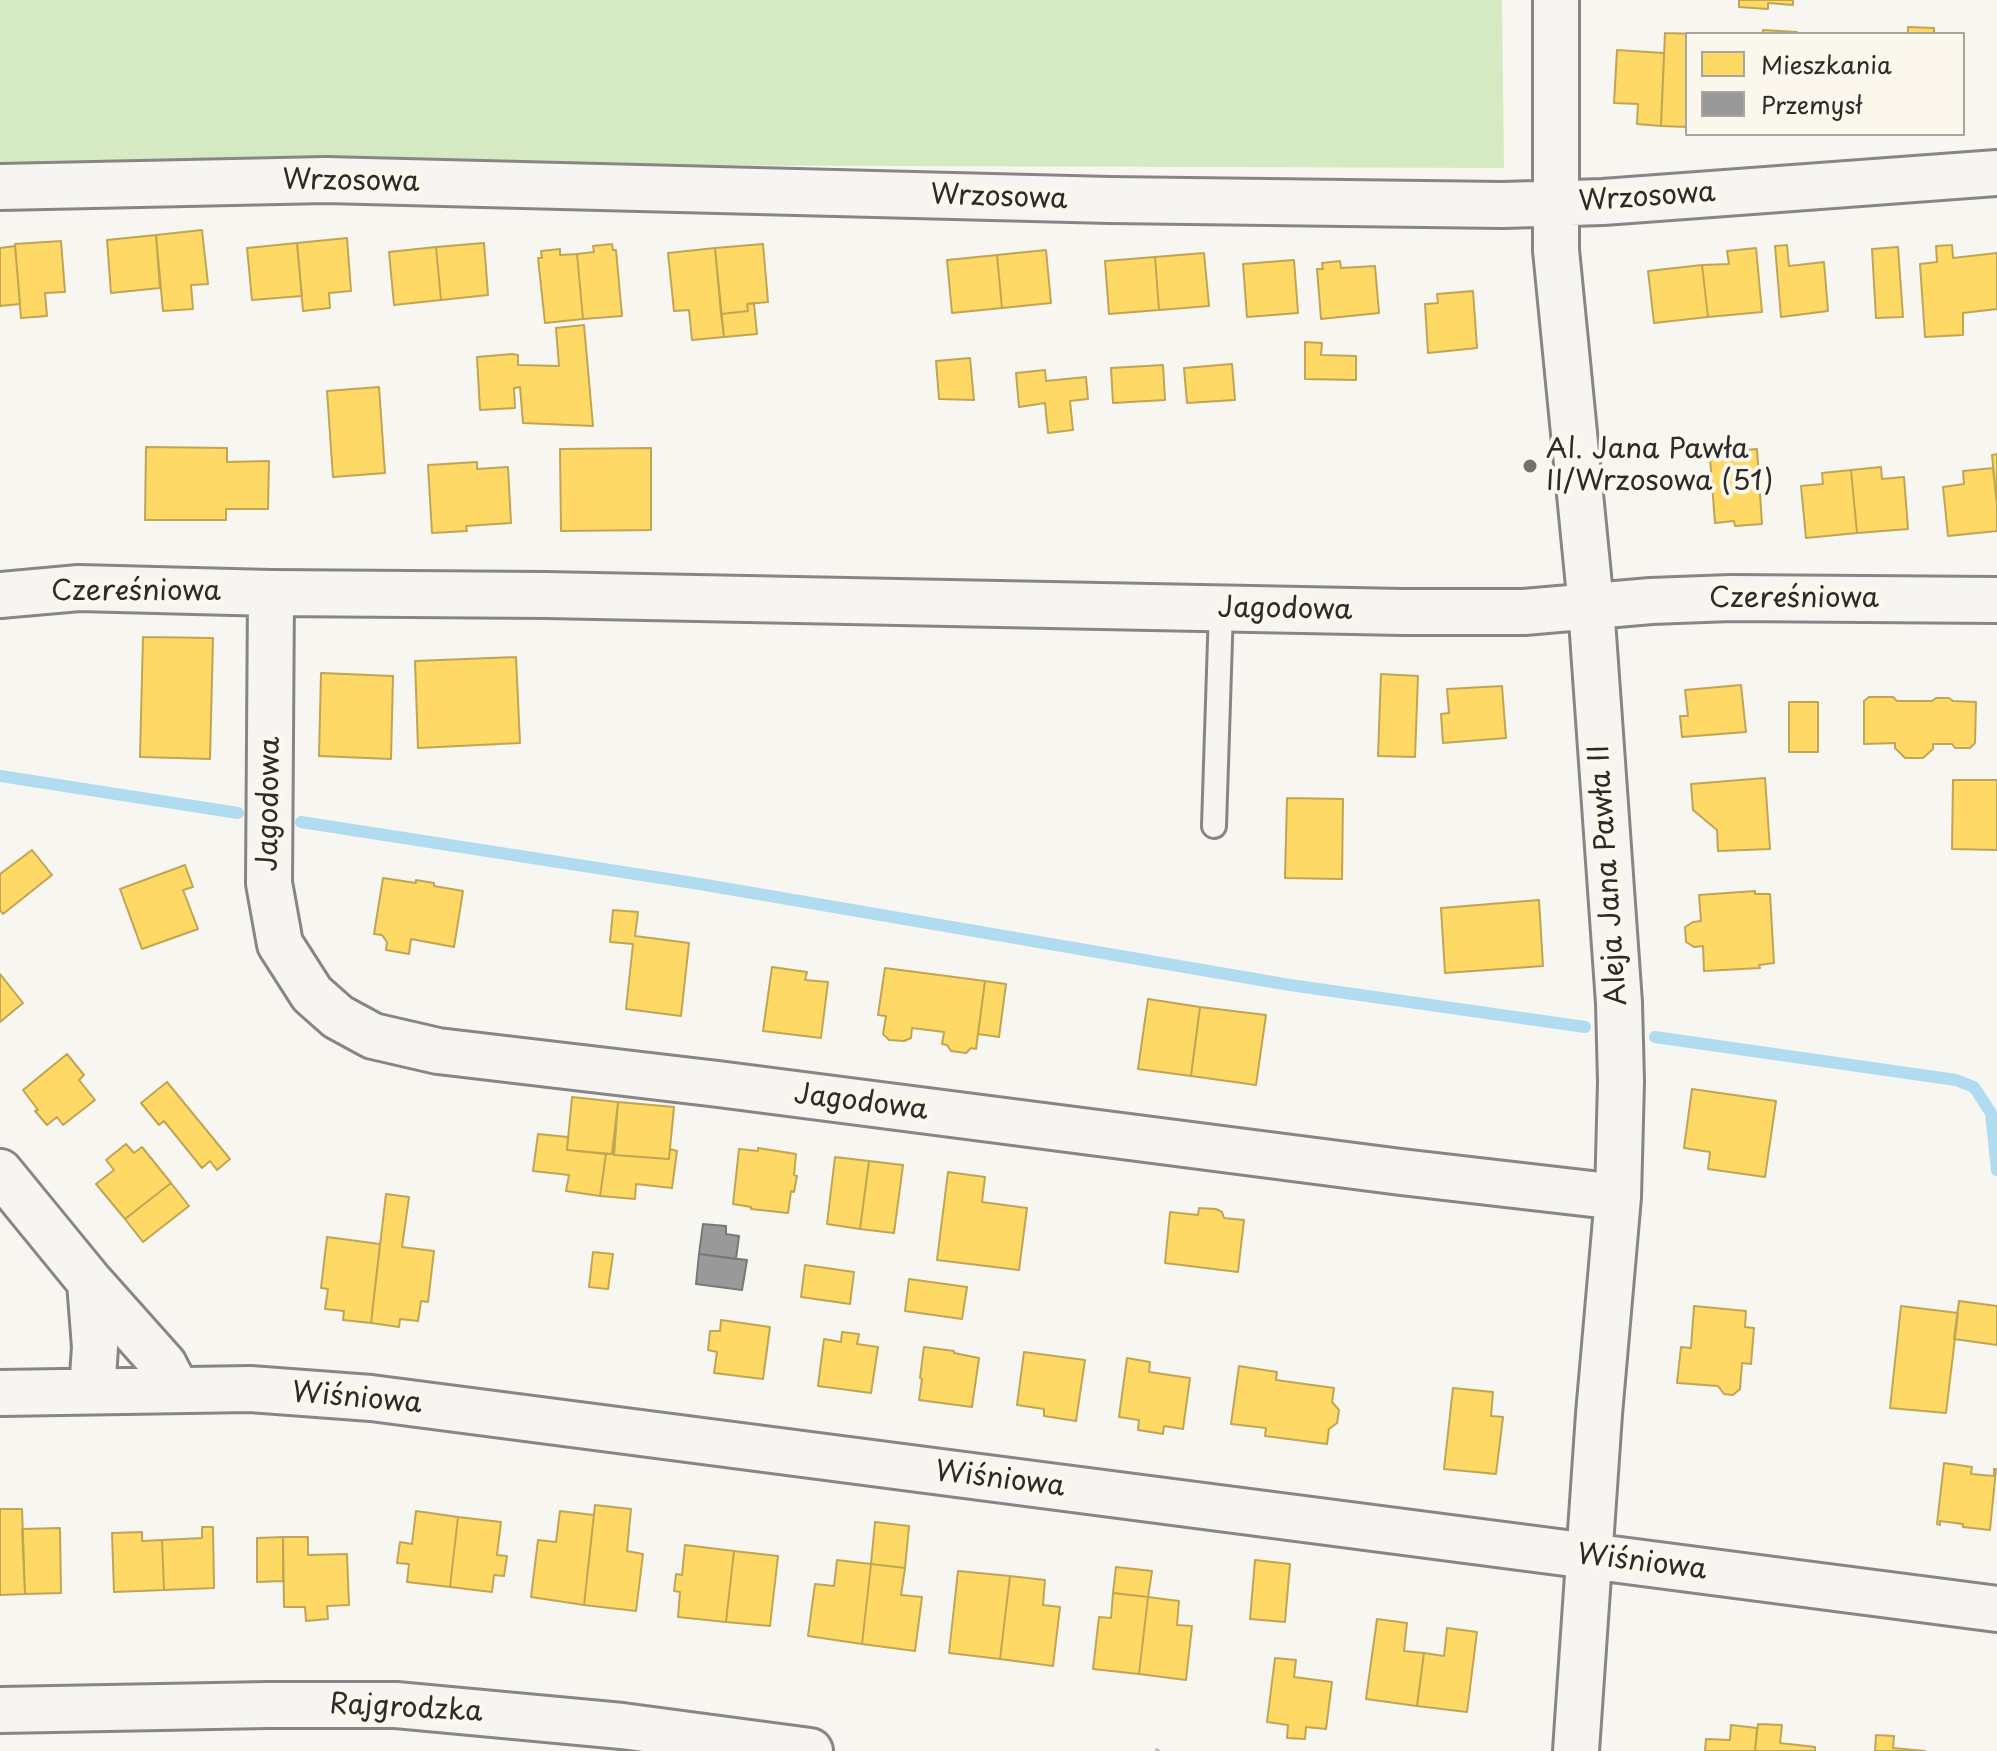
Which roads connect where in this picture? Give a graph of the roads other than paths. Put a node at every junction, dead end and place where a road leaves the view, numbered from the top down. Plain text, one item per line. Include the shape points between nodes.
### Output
1 (1556, 0) edge
2 (1997, 173) edge
3 (0, 187) edge
4 (1555, 203) junction
5 (271, 593) junction
6 (0, 595) edge
7 (1997, 600) edge
8 (1591, 606) junction
9 (1221, 609) junction
10 (1214, 826) dead end
11 (0, 1172) edge
12 (1618, 1197) junction
13 (90, 1282) junction
14 (177, 1390) junction
15 (92, 1391) junction
16 (0, 1393) edge
17 (1590, 1557) junction
18 (1997, 1609) edge
19 (0, 1710) edge
20 (810, 1751) edge
21 (1576, 1751) edge

1 - 4 street, Aleja Jana Pawła II
2 - 4 street, Wrzosowa
3 - 4 street, Wrzosowa via 326,180 1110,200
4 - 8 street, Aleja Jana Pawła II
5 - 6 street, Czereśniowa via 79,588
5 - 9 street, Jagodowa
5 - 12 street, Jagodowa via 269,883 280,944 312,994 338,1017 373,1036 438,1051
7 - 8 street, Czereśniowa via 1731,598
8 - 9 street, Jagodowa via 1524,612
8 - 12 street, Aleja Jana Pawła II via 1619,1003
9 - 10 lane
11 - 13 street
12 - 17 street, Aleja Jana Pawła II
13 - 14 street via 164,1365
13 - 15 street
14 - 15 street, Wiśniowa
14 - 17 street, Wiśniowa via 250,1389 371,1398
15 - 16 street, Wiśniowa
17 - 18 street, Wiśniowa
17 - 21 street, Aleja Jana Pawła II
19 - 20 street, Rajgrodzka via 396,1705 622,1726

